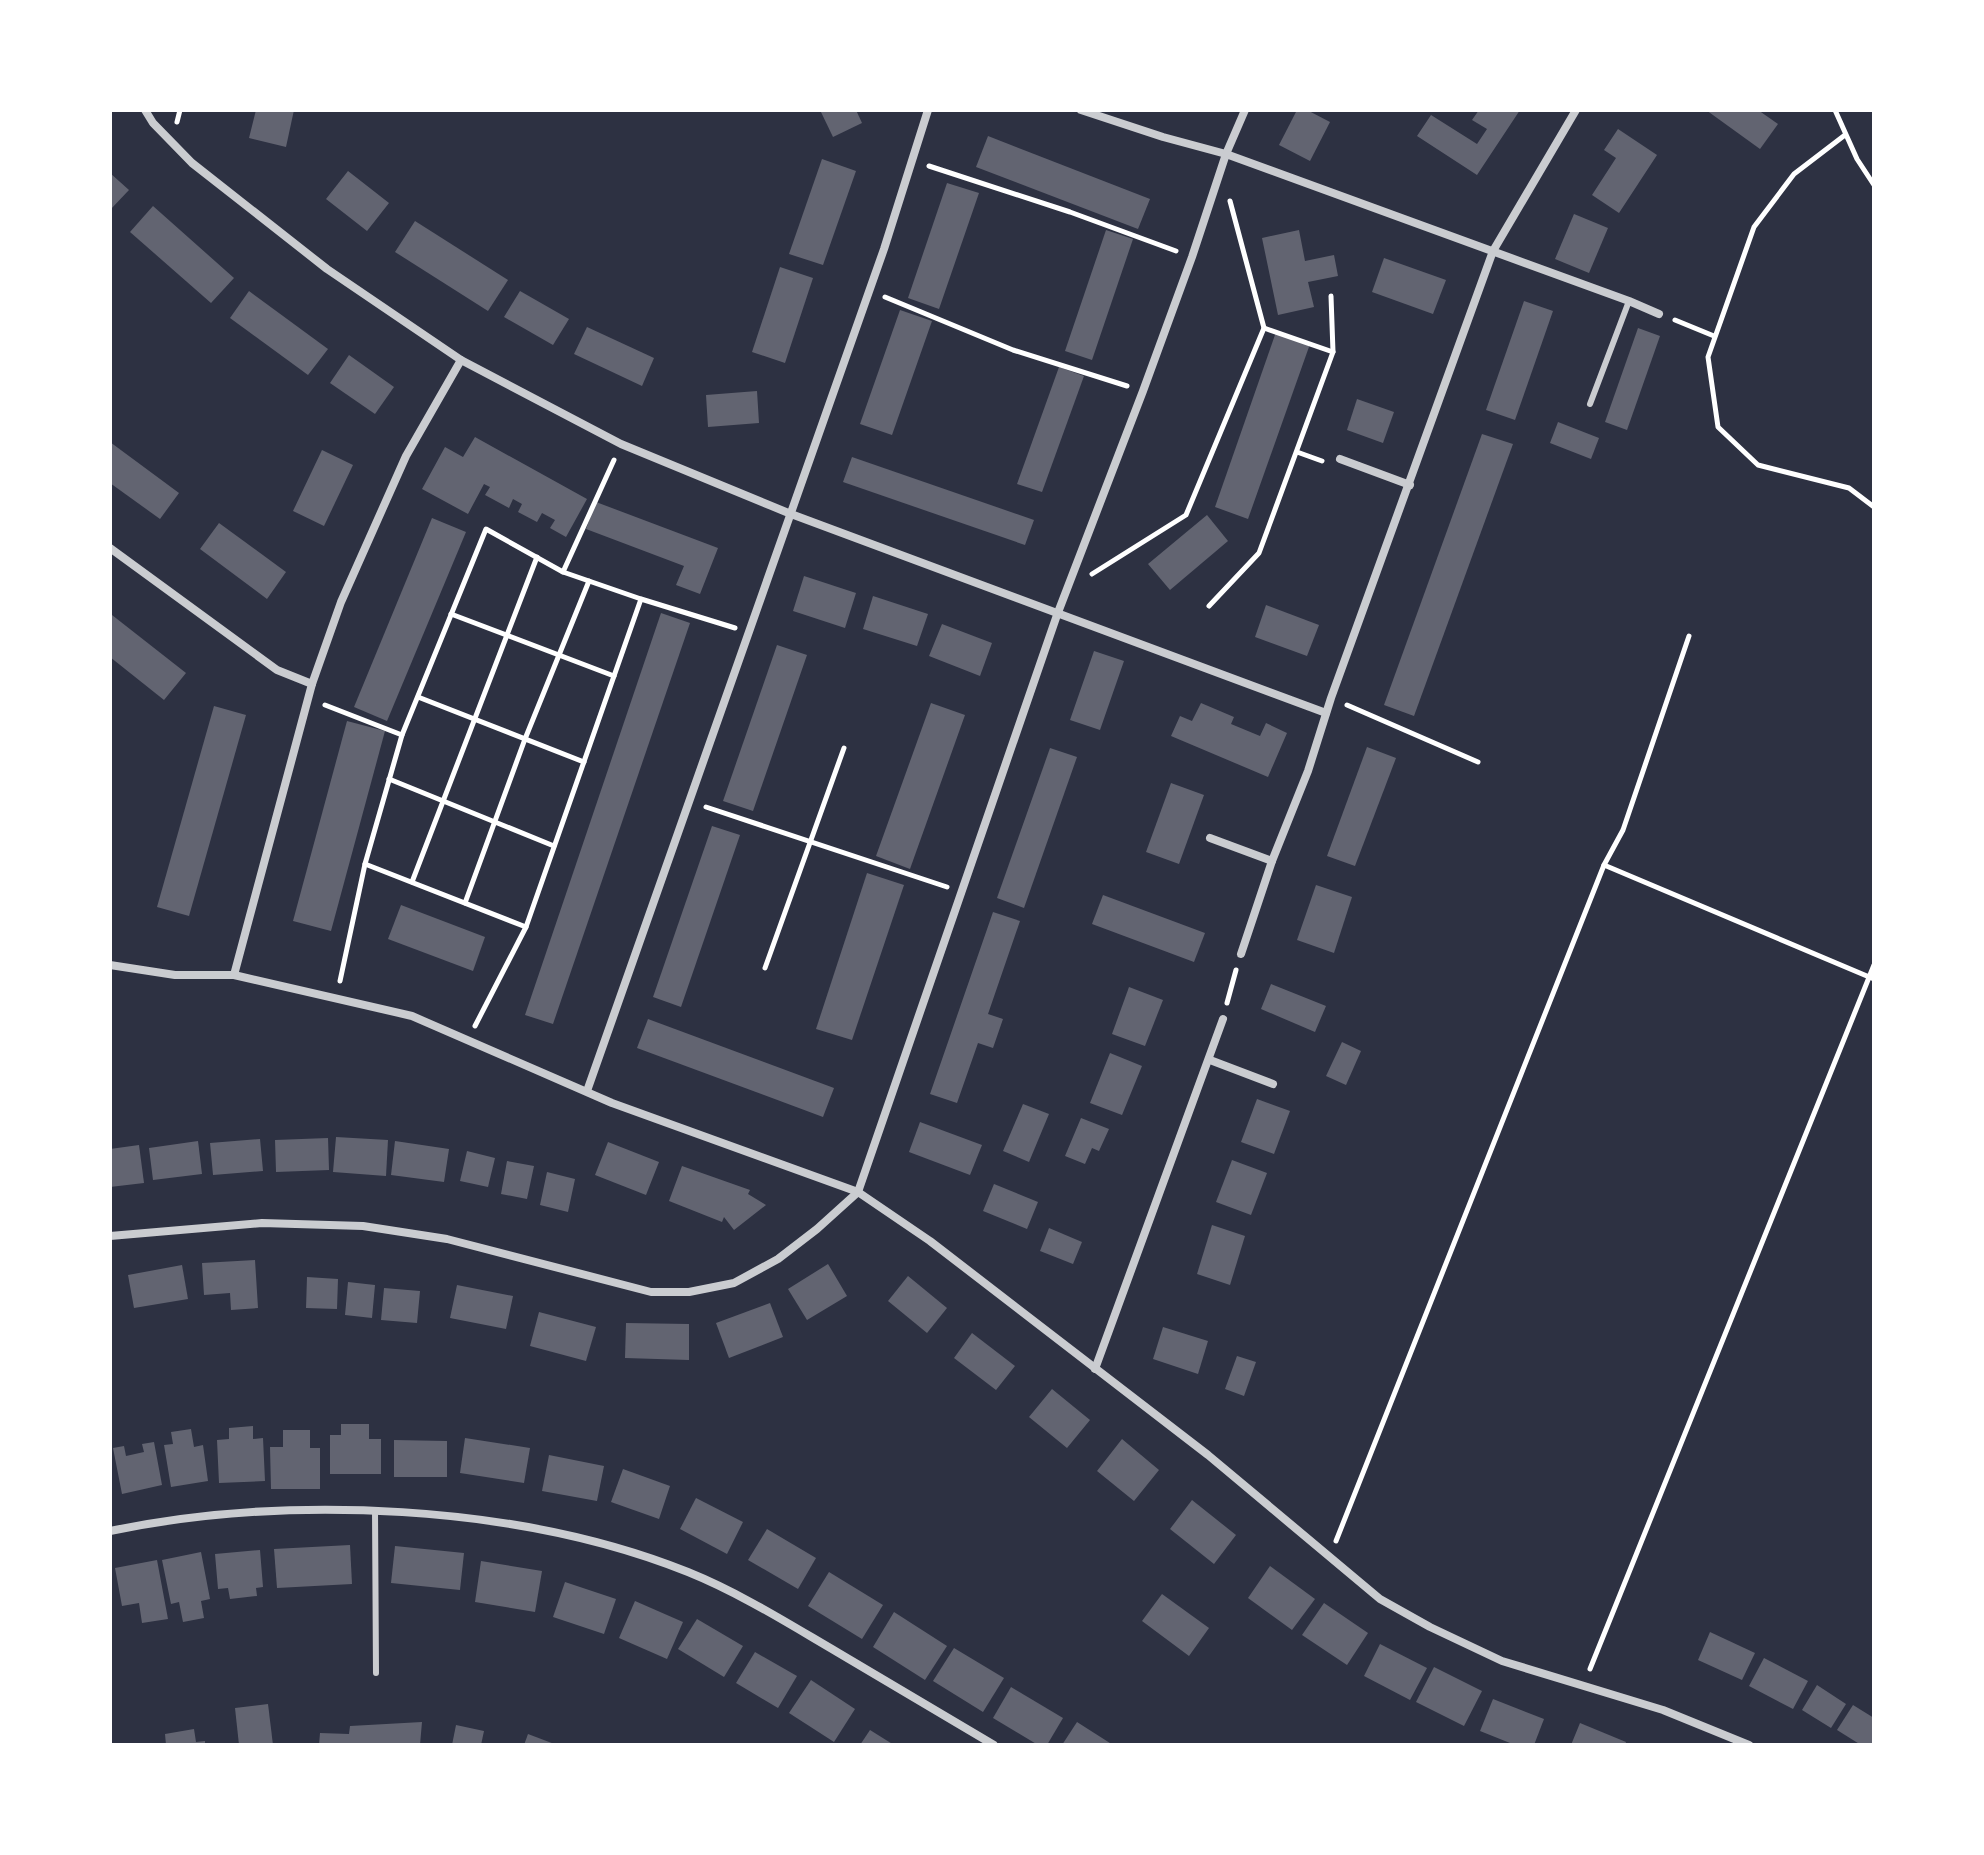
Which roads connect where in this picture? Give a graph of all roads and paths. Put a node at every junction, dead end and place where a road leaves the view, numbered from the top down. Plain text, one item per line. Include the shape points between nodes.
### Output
1 (145, 110) edge
2 (928, 110) edge
3 (1081, 110) edge
4 (1245, 110) edge
5 (1576, 110) edge
6 (1835, 110) edge
7 (1845, 135) junction
8 (1226, 154) junction
9 (912, 160) junction
10 (1222, 169) junction
11 (1874, 185) edge
12 (1493, 251) junction
13 (1192, 257) junction
14 (869, 291) junction
15 (1331, 296) dead end
16 (1629, 301) junction
17 (1659, 314) joint
18 (1264, 328) junction
19 (1714, 336) junction
20 (1333, 352) junction
21 (461, 360) junction
22 (1143, 391) junction
23 (1590, 404) dead end
24 (621, 444) junction
25 (1297, 452) junction
26 (1340, 459) joint
27 (1410, 485) junction
28 (1874, 507) edge
29 (791, 514) junction
30 (110, 548) edge
31 (537, 557) junction
32 (563, 572) junction
33 (589, 581) junction
34 (1067, 590) junction
35 (641, 599) junction
36 (1209, 606) dead end
37 (451, 614) junction
38 (1057, 615) junction
39 (749, 632) junction
40 (507, 634) junction
41 (1689, 636) dead end
42 (559, 654) junction
43 (614, 676) junction
44 (312, 684) junction
45 (418, 697) junction
46 (308, 698) junction
47 (1331, 698) junction
48 (1326, 713) junction
49 (473, 718) junction
50 (402, 735) junction
51 (525, 739) junction
52 (844, 748) dead end
53 (584, 762) junction
54 (1478, 762) dead end
55 (389, 779) junction
56 (443, 801) junction
57 (690, 802) junction
58 (495, 822) junction
59 (1210, 838) dead end
60 (810, 843) junction
61 (554, 846) junction
62 (1272, 861) junction
63 (365, 864) junction
64 (1604, 865) junction
65 (412, 882) junction
66 (963, 892) junction
67 (465, 903) junction
68 (526, 927) junction
69 (1241, 954) joint
70 (110, 965) edge
71 (1874, 965) edge
72 (765, 968) dead end
73 (234, 975) junction
74 (1872, 978) edge
75 (336, 998) junction
76 (1223, 1019) joint
77 (468, 1038) junction
78 (1210, 1060) junction
79 (1273, 1084) dead end
80 (587, 1091) junction
81 (858, 1192) junction
82 (110, 1236) edge
83 (1095, 1369) junction
84 (375, 1510) junction
85 (110, 1531) edge
86 (1331, 1557) junction
87 (376, 1673) dead end
88 (1582, 1686) junction
89 (994, 1745) edge
90 (1749, 1745) edge

1 - 21 street via 192,163 246,206 327,269
2 - 9 street
3 - 8 street
4 - 8 street
5 - 12 street
6 - 7 path
7 - 11 path
7 - 19 path via 1794,174 1754,227
8 - 10 street
8 - 12 street
9 - 13 path
9 - 14 street
10 - 13 street
10 - 18 path
12 - 16 street
12 - 27 street
13 - 22 street
14 - 22 path via 1013,350
14 - 29 street
15 - 20 path
16 - 17 street
16 - 23 lane
17 - 19 path
18 - 20 path
18 - 34 path via 1186,515
19 - 28 path via 1708,357 1718,427 1758,465 1849,488
20 - 25 path
21 - 24 street
21 - 44 street via 406,456 341,602
22 - 34 street
24 - 29 street
24 - 32 path
25 - 26 path via 1328,463
25 - 36 path via 1259,553
26 - 27 street
27 - 47 street
29 - 38 street
29 - 39 street
30 - 44 street via 277,670
31 - 32 path
31 - 37 path via 486,529
31 - 40 path
32 - 33 path
33 - 35 path
33 - 42 path
34 - 38 street
35 - 39 path
35 - 43 path
37 - 40 path
37 - 45 path
38 - 48 street
38 - 66 street
39 - 57 street
40 - 42 path
40 - 49 path
41 - 64 path via 1623,830
42 - 43 path
42 - 51 path
43 - 53 path
44 - 46 street
45 - 49 path
45 - 50 path
46 - 50 path
46 - 73 street
47 - 48 street
47 - 54 path
48 - 62 street
49 - 51 path
49 - 56 path
50 - 55 path
51 - 53 path
51 - 58 path
52 - 60 path
53 - 61 path
55 - 56 path
55 - 63 path
56 - 58 path
56 - 65 path
57 - 60 path
57 - 80 street
58 - 61 path
58 - 67 path
59 - 62 street
60 - 66 path
60 - 72 path
61 - 68 path
62 - 69 street
63 - 65 path
63 - 75 path
64 - 74 path
64 - 86 path
65 - 67 path
66 - 81 street
67 - 68 path
68 - 77 path
69 - 76 path
70 - 73 street via 175,975
71 - 74 path
73 - 75 street
74 - 88 path
75 - 77 street via 412,1016
76 - 78 street
77 - 80 street
78 - 79 street
78 - 83 street
80 - 81 street
81 - 82 street via 778,1259 734,1283 689,1292 651,1292 447,1239 363,1226 262,1223
81 - 83 street
83 - 86 street
84 - 85 street via 230,1515
84 - 87 lane
84 - 89 street via 461,1517 625,1548 692,1574 783,1620
86 - 88 street via 1380,1599 1430,1627 1502,1661
88 - 90 street via 1663,1710

